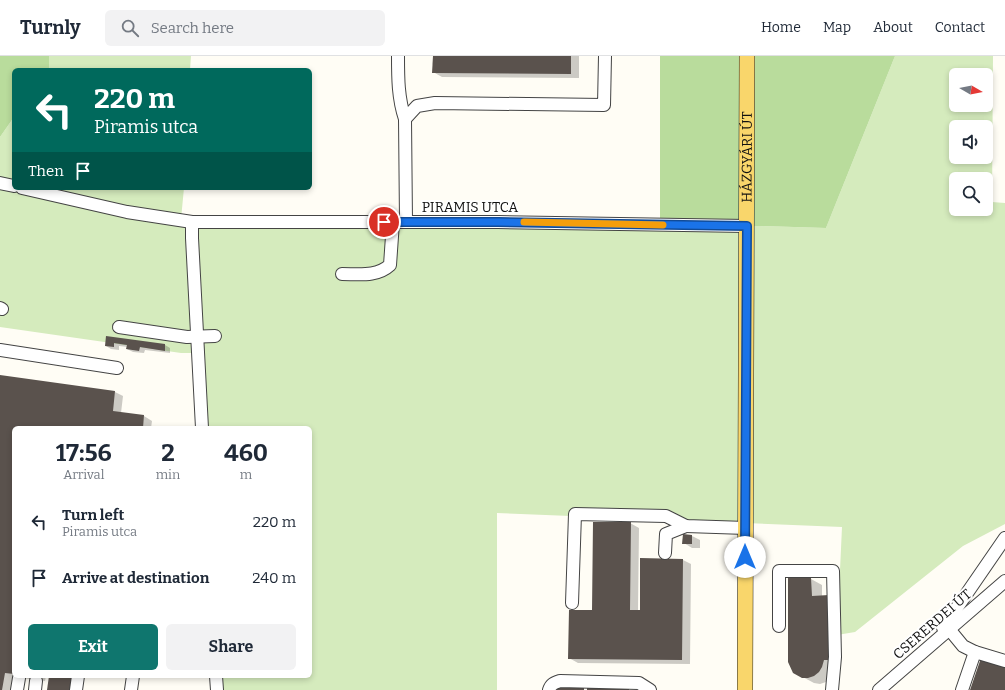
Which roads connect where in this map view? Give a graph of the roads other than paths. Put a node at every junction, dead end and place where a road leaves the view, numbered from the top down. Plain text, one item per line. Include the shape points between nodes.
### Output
1 (398, 56) edge
2 (605, 56) edge
3 (748, 56) edge
4 (405, 119) junction
5 (0, 183) edge
6 (12, 186) edge
7 (31, 190) edge
8 (192, 222) junction
9 (393, 222) junction
10 (406, 222) junction
11 (747, 226) junction
12 (342, 274) dead end
13 (120, 327) dead end
14 (214, 336) dead end
15 (197, 338) junction
16 (0, 350) edge
17 (117, 368) dead end
18 (202, 426) edge
19 (686, 526) junction
20 (746, 528) junction
21 (1005, 538) edge
22 (665, 553) dead end
23 (1005, 581) edge
24 (572, 603) dead end
25 (779, 626) dead end
26 (949, 629) junction
27 (930, 647) junction
28 (975, 652) junction
29 (1005, 661) edge
30 (78, 678) edge
31 (133, 678) edge
32 (216, 678) edge
33 (76, 690) edge
34 (131, 690) edge
35 (217, 690) edge
36 (549, 690) edge
37 (650, 690) edge
38 (745, 690) edge
39 (832, 690) edge
40 (879, 690) edge
41 (962, 690) edge

1 - 4 street via 398,84
2 - 4 street via 604,105 435,103 417,106
3 - 11 main road, HÁZGYÁRI ÚT
4 - 10 street
5 - 6 street
7 - 8 street, PIRAMIS UTCA via 127,212
8 - 9 street, PIRAMIS UTCA
8 - 15 street
9 - 10 street, PIRAMIS UTCA
9 - 12 street via 390,265 376,273
10 - 11 street, PIRAMIS UTCA
11 - 20 main road, HÁZGYÁRI ÚT
13 - 15 street
14 - 15 street
15 - 18 street
16 - 17 street
19 - 20 street
19 - 22 street via 666,534
19 - 24 street via 666,516 575,514
20 - 38 main road, HÁZGYÁRI ÚT
21 - 27 street
23 - 26 street, CSERERDEI ÚT
25 - 39 street via 780,571 833,571 835,657
26 - 27 street, CSERERDEI ÚT
26 - 28 street via 963,646
27 - 40 street, CSERERDEI ÚT
28 - 29 street
28 - 41 street
30 - 33 street
31 - 34 street
32 - 35 street
36 - 37 street via 550,686 560,681 639,683

